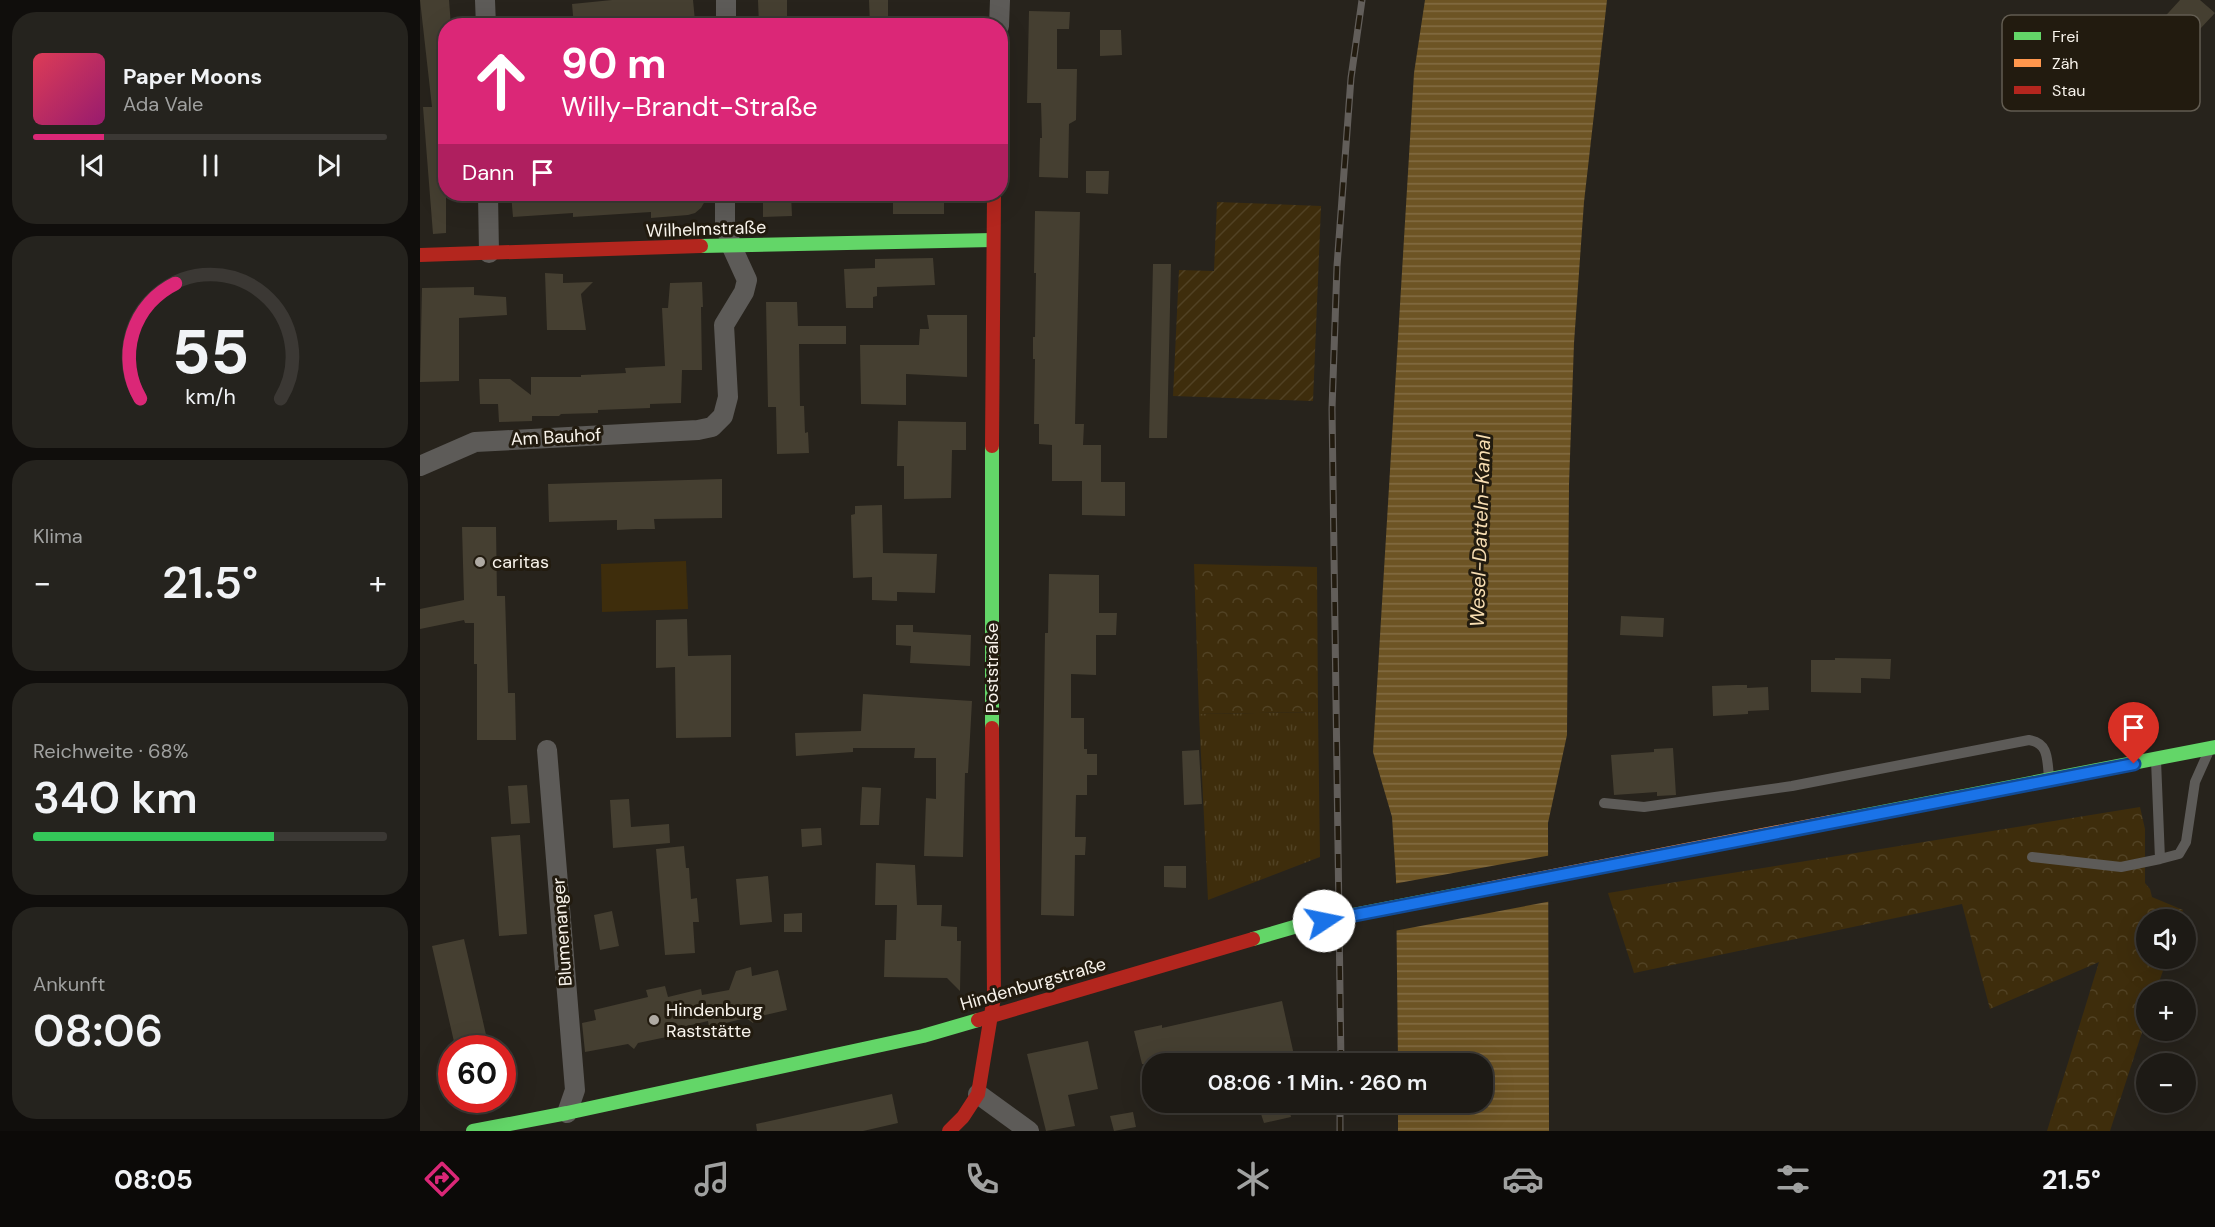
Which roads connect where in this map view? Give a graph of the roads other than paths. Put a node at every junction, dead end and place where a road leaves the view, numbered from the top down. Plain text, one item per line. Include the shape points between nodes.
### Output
1 (485, 0) edge
2 (726, 0) edge
3 (1000, 0) edge
4 (486, 18) edge
5 (726, 18) edge
6 (999, 18) edge
7 (488, 201) edge
8 (725, 201) edge
9 (994, 201) edge
10 (993, 240) junction
11 (731, 245) junction
12 (489, 253) junction
13 (420, 255) edge
14 (420, 466) edge
15 (2213, 748) edge
16 (547, 750) dead end
17 (2156, 760) junction
18 (2049, 780) junction
19 (1604, 803) dead end
20 (2032, 857) dead end
21 (2160, 859) junction
22 (991, 1015) junction
23 (978, 1094) junction
24 (567, 1113) junction
25 (473, 1131) edge
26 (949, 1131) edge
27 (1029, 1131) edge

1 - 4 street
2 - 5 street
3 - 6 street
7 - 12 street
8 - 11 street
9 - 10 main road, Poststraße
10 - 11 main road, Wilhelmstraße
10 - 22 main road, Poststraße
11 - 12 main road, Wilhelmstraße
11 - 14 street, Am Bauhof via 747,280 724,325 728,398 723,416 712,428 475,442
12 - 13 main road, Wilhelmstraße
15 - 17 main road, Hindenburgstraße
15 - 21 lane via 2195,782 2186,842 2179,854
16 - 24 street, Blumenanger via 575,1090
17 - 18 main road, Hindenburgstraße
17 - 21 lane
18 - 19 lane via 2044,747 2029,740 1792,786 1644,807
18 - 22 main road, Hindenburgstraße via 1301,925
20 - 21 lane via 2121,867
22 - 23 main road, Poststraße
22 - 24 main road, Hindenburgstraße via 923,1036
23 - 26 main road, Poststraße
23 - 27 street
24 - 25 main road, Hindenburgstraße

